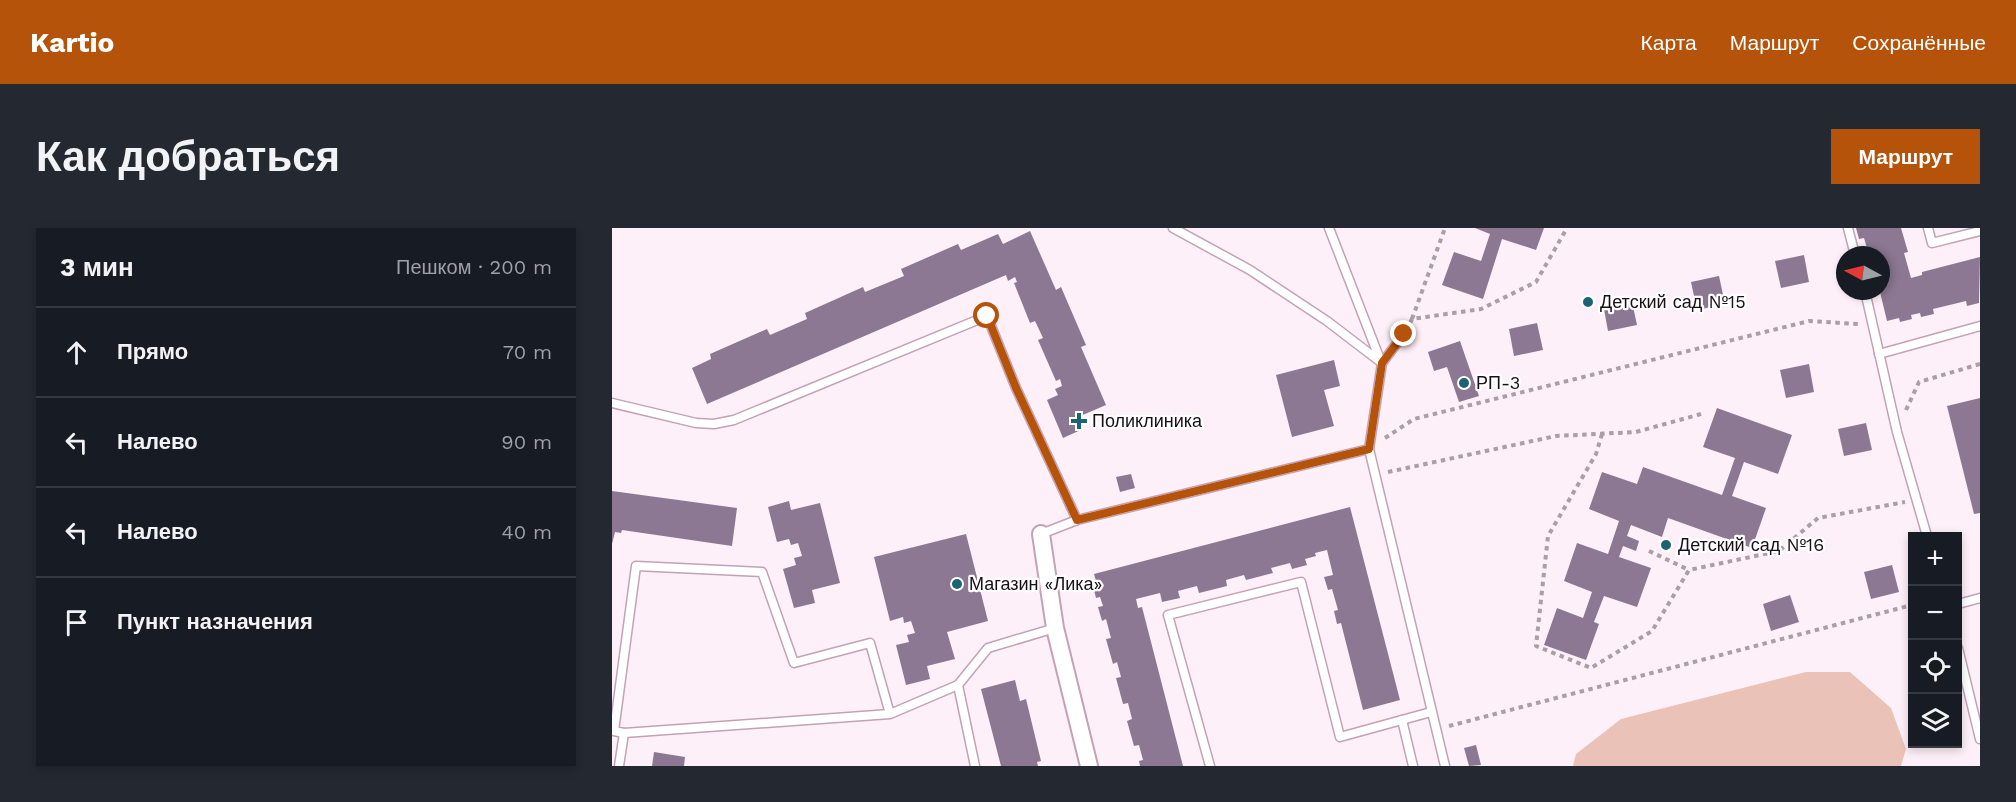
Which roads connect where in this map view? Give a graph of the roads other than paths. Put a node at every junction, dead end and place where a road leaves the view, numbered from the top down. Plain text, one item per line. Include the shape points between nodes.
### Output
1 (1173, 228) edge
2 (1329, 228) edge
3 (1848, 228) edge
4 (1928, 228) edge
5 (1980, 231) edge
6 (1853, 246) edge
7 (1866, 300) edge
8 (1980, 326) edge
9 (1404, 334) road end
10 (1879, 354) junction
11 (1382, 363) junction
12 (612, 403) edge
13 (1369, 449) junction
14 (1077, 520) junction
15 (1926, 532) edge
16 (1041, 534) joint
17 (1980, 598) edge
18 (1962, 603) edge
19 (1054, 628) junction
20 (1962, 664) edge
21 (958, 685) junction
22 (1431, 712) junction
23 (890, 714) junction
24 (1402, 720) junction
25 (624, 732) junction
26 (1980, 738) edge
27 (619, 766) edge
28 (975, 766) edge
29 (1089, 766) edge
30 (1210, 766) edge
31 (1413, 766) edge
32 (1445, 766) edge

1 - 11 lane via 1251,270
2 - 11 lane
3 - 6 lane
4 - 5 lane via 1932,243
7 - 10 lane
8 - 10 lane
9 - 11 lane
10 - 15 lane
11 - 13 lane
12 - 14 lane via 696,423 734,420 987,316
13 - 14 lane
13 - 22 lane
14 - 16 lane
16 - 19 street
17 - 18 lane
19 - 21 lane via 988,648
19 - 29 street
20 - 26 lane
21 - 23 lane
21 - 28 lane
22 - 24 lane
22 - 32 lane
23 - 25 lane
23 - 25 lane via 870,643 794,663 762,572 636,566 614,731
24 - 30 lane via 1340,737 1301,582 1168,615
24 - 31 lane
25 - 27 lane

